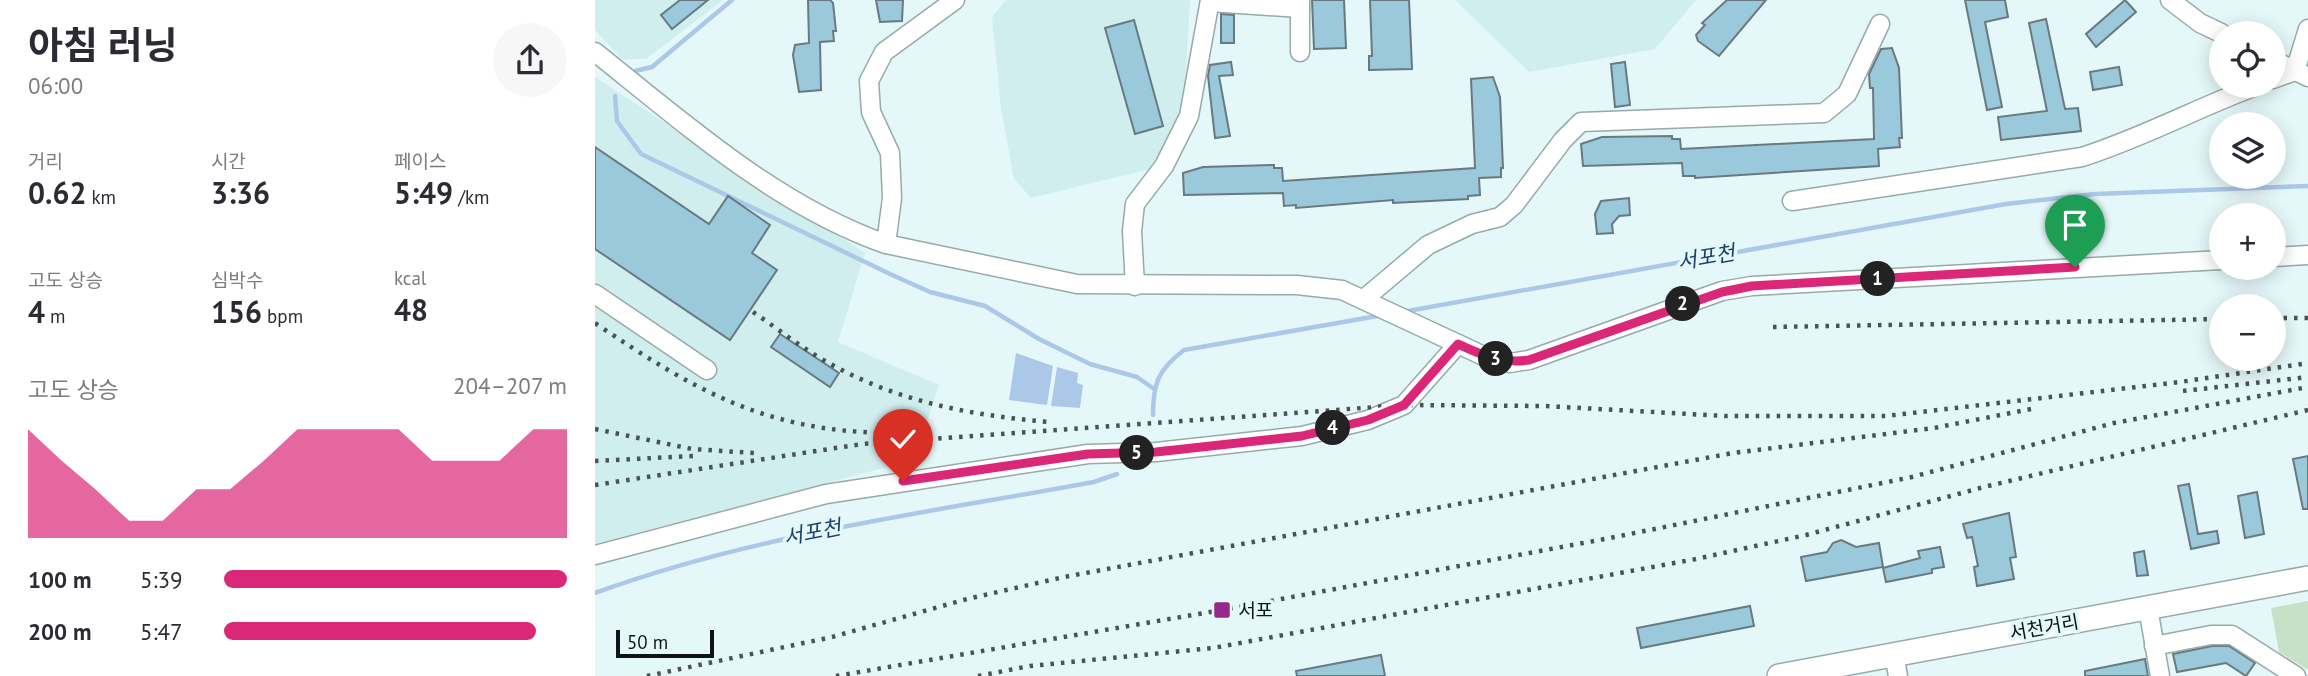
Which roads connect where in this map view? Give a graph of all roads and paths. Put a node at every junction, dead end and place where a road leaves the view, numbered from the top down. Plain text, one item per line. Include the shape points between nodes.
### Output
1 (955, 0) edge
2 (2170, 0) edge
3 (1210, 1) edge
4 (1300, 4) edge
5 (1880, 24) dead end
6 (2209, 27) edge
7 (2308, 29) edge
8 (595, 52) edge
9 (1300, 52) dead end
10 (2286, 66) edge
11 (2302, 74) edge
12 (2224, 98) edge
13 (1792, 201) dead end
14 (886, 244) junction
15 (2308, 255) edge
16 (2286, 256) edge
17 (2209, 261) edge
18 (1135, 286) junction
19 (595, 294) edge
20 (1370, 302) junction
21 (1458, 344) junction
22 (707, 370) dead end
23 (595, 555) edge
24 (2308, 578) edge
25 (2148, 608) junction
26 (2154, 646) junction
27 (1896, 665) edge
28 (1779, 676) edge
29 (2160, 676) edge
30 (2296, 676) edge

1 - 14 street via 884,52 869,80 871,112 890,153 892,198
2 - 6 street
3 - 4 street
3 - 18 street via 1189,116 1164,166 1135,204
4 - 9 street
5 - 20 street via 1847,94 1824,113 1581,122 1514,205 1500,216 1428,245
7 - 11 street
8 - 14 street via 743,165 801,203
10 - 11 street
12 - 13 street via 2125,144 2082,157
14 - 18 street via 1077,284
15 - 16 street
17 - 21 street via 1752,286 1699,299 1529,360 1510,363
18 - 20 street via 1297,285 1342,290
19 - 22 street
20 - 21 street
21 - 23 street via 1404,405 1341,426 1289,438 979,468 826,494
24 - 25 main road, 서천거리
25 - 26 street
25 - 27 main road, 서천거리
26 - 29 street
26 - 30 street via 2232,635
27 - 28 main road, 서천거리

